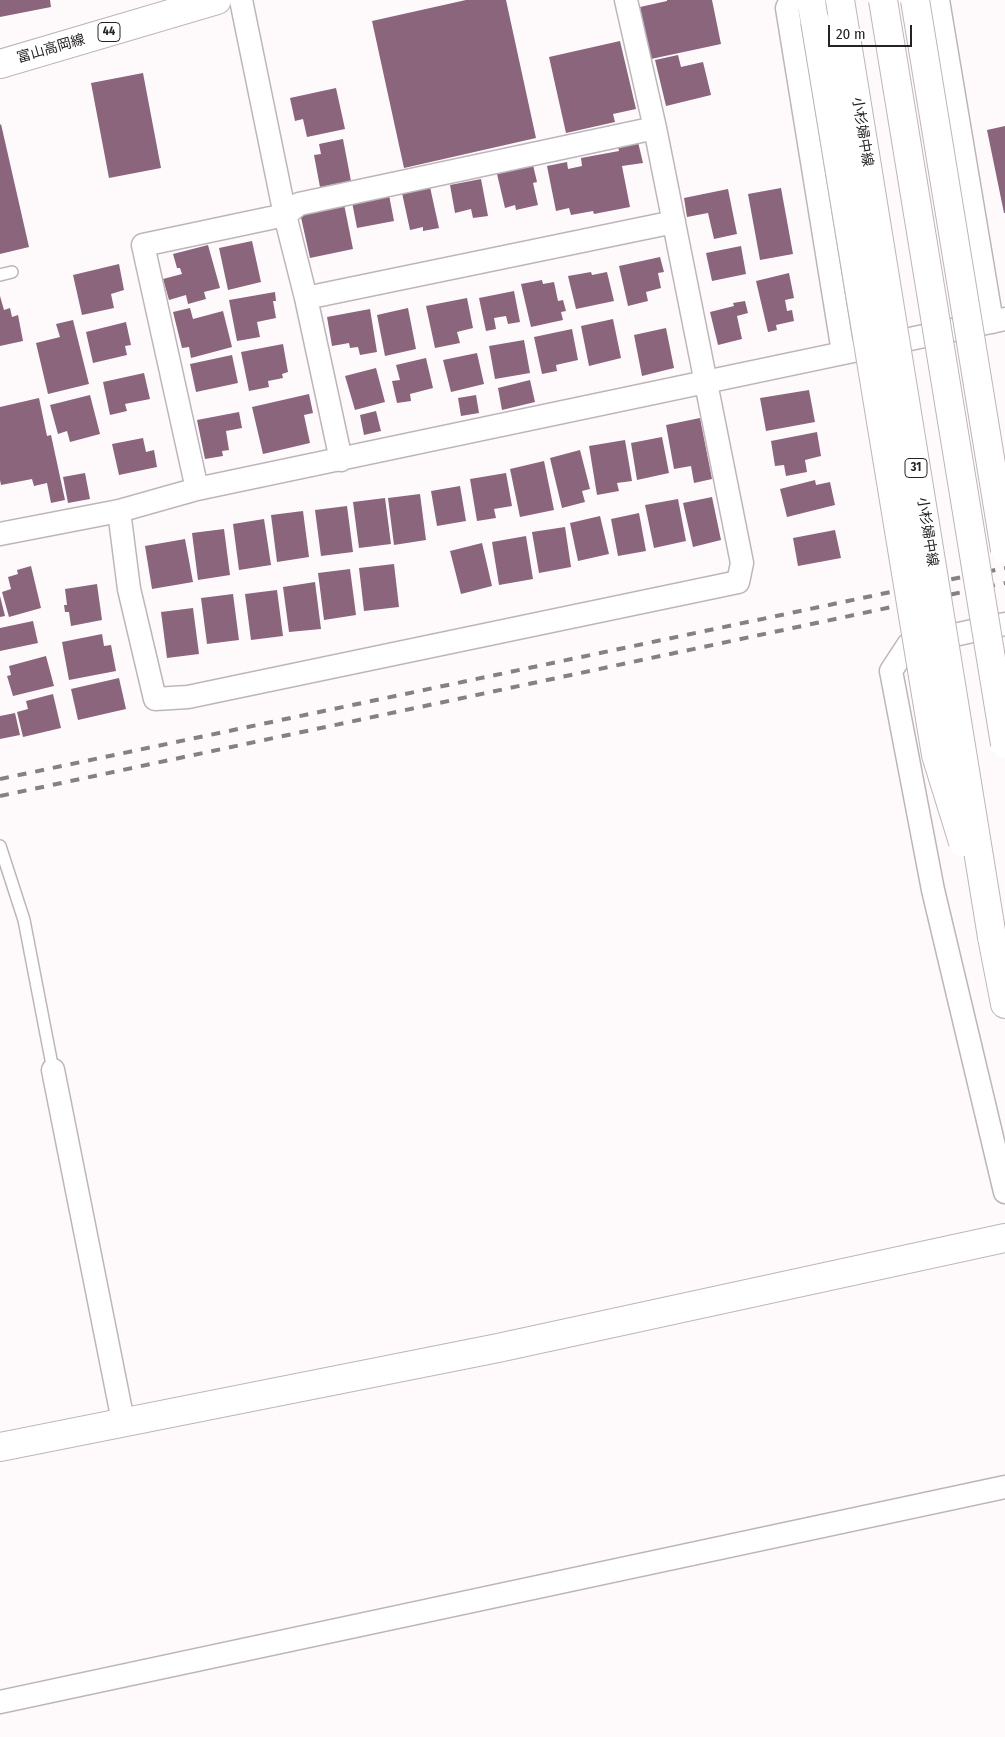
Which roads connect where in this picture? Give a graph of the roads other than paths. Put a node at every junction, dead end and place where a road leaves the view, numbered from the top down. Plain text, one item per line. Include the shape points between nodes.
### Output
1 (217, 0) edge
2 (241, 0) edge
3 (626, 0) edge
4 (791, 0) edge
5 (840, 0) edge
6 (883, 0) edge
7 (915, 0) edge
8 (938, 0) edge
9 (813, 10) edge
10 (0, 64) edge
11 (655, 128) junction
12 (285, 215) junction
13 (674, 222) junction
14 (306, 298) junction
15 (999, 320) edge
16 (842, 352) junction
17 (705, 382) junction
18 (341, 460) junction
19 (197, 489) junction
20 (119, 510) junction
21 (0, 534) edge
22 (1005, 550) edge
23 (1005, 624) edge
24 (1005, 744) edge
25 (0, 846) edge
26 (992, 936) junction
27 (1005, 1004) edge
28 (53, 1070) joint
29 (1005, 1192) edge
30 (1005, 1238) edge
31 (123, 1421) junction
32 (0, 1447) edge
33 (1005, 1487) edge
34 (0, 1702) edge

1 - 10 main road, 富山高岡線 / 44
2 - 12 street
3 - 11 street
4 - 16 street via 787,8
5 - 26 main road, 小杉婦中線 / 31, bridge
6 - 24 main road, bridge
7 - 22 main road, bridge
8 - 15 street
9 - 26 main road, 31, bridge via 936,755
11 - 12 street via 299,204
11 - 13 street
12 - 14 street
12 - 19 street via 143,246
13 - 14 street
13 - 17 street
14 - 18 street
15 - 16 street
16 - 17 street
17 - 18 street
17 - 20 street via 742,563 738,582 188,697 155,699 129,590
18 - 19 street
19 - 20 street
20 - 21 street
23 - 29 street via 908,645 891,671 933,890
25 - 28 lane via 24,920
26 - 27 main road, 小杉婦中線 / 31
28 - 31 street
30 - 31 main road via 498,1348
31 - 32 main road
33 - 34 street

